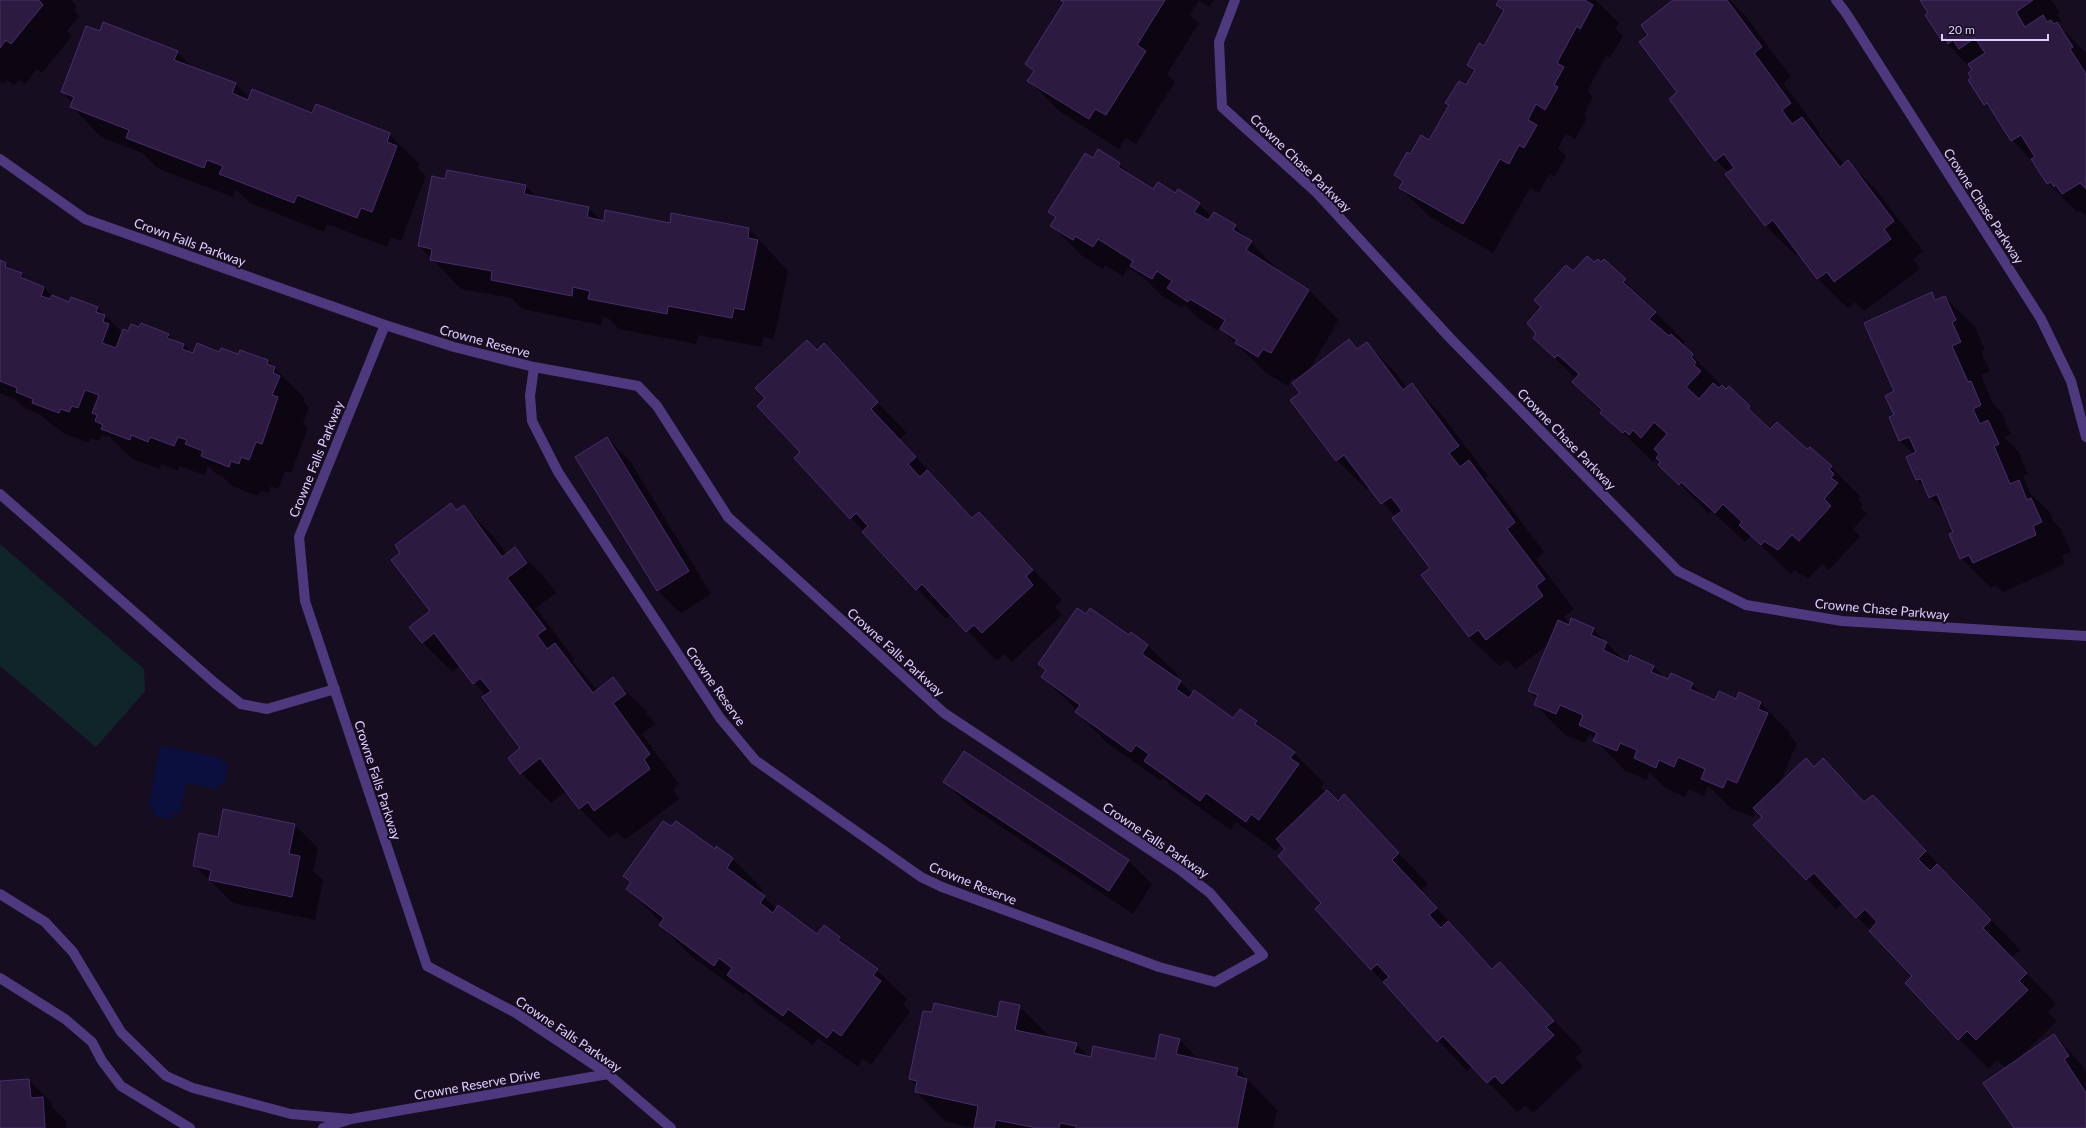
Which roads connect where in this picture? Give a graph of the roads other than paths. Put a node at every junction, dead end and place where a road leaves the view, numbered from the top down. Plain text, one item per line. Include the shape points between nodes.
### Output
1 (1235, 0) edge
2 (1836, 0) edge
3 (0, 159) edge
4 (385, 325) junction
5 (534, 367) junction
6 (2086, 437) edge
7 (0, 494) edge
8 (2086, 636) edge
9 (334, 690) junction
10 (0, 894) edge
11 (1263, 955) joint
12 (0, 978) edge
13 (608, 1074) junction
14 (351, 1119) junction
15 (190, 1128) edge
16 (323, 1128) edge
17 (671, 1128) edge

1 - 8 street, Crowne Chase Parkway via 1219,42 1222,107 1317,193 1450,338 1678,571 1746,605 1842,621
2 - 6 street, Crowne Chase Parkway via 2041,319 2071,381
3 - 4 street, Crown Falls Parkway via 85,219
4 - 5 street, Crowne Reserve via 454,347
4 - 9 street, Crowne Falls Parkway via 299,537 305,602
5 - 11 street, Crowne Falls Parkway via 638,386 657,406 728,517 944,713 1179,869 1210,893
5 - 11 street, Crowne Reserve via 530,396 532,421 558,472 720,718 755,760 921,877 942,887 1159,966 1215,982
7 - 9 street via 241,704 267,709
9 - 13 street, Crowne Falls Parkway via 427,966 516,1013
10 - 14 street, Crowne Reserve Drive via 45,922 72,952 122,1032 166,1076 193,1088 291,1114
12 - 15 street via 66,1019 92,1042 121,1086
13 - 14 street, Crowne Reserve Drive
13 - 17 street, Crowne Falls Parkway
14 - 16 street, Crowne Reserve Drive

